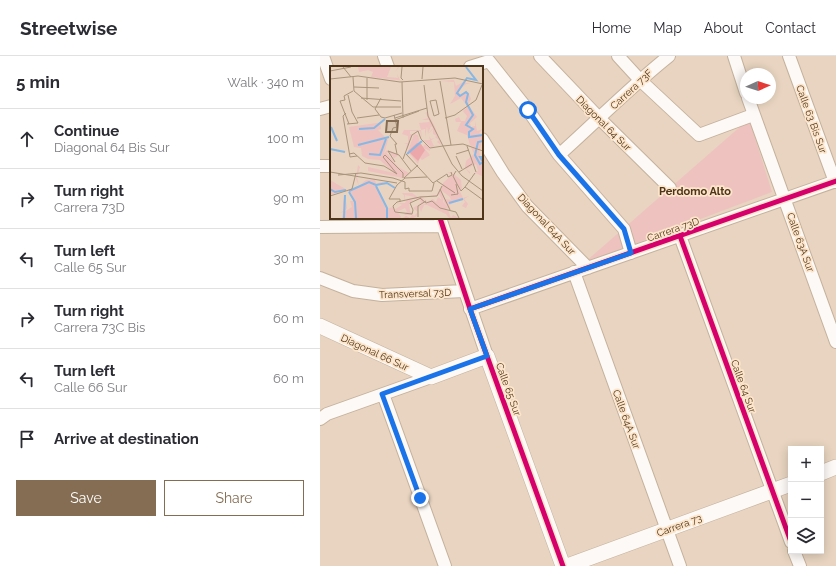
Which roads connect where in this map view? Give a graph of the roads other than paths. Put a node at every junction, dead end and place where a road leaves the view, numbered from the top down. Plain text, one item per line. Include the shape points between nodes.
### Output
1 (323, 56) edge
2 (384, 56) edge
3 (540, 56) edge
4 (618, 56) edge
5 (669, 56) edge
6 (734, 56) edge
7 (789, 56) edge
8 (388, 66) edge
9 (473, 66) edge
10 (740, 74) edge
11 (330, 76) edge
12 (640, 80) junction
13 (750, 104) edge
14 (330, 106) edge
15 (320, 109) edge
16 (753, 115) junction
17 (600, 119) junction
18 (483, 141) edge
19 (559, 155) junction
20 (835, 182) edge
21 (670, 188) dead end
22 (785, 199) junction
23 (441, 222) edge
24 (320, 227) edge
25 (680, 236) junction
26 (631, 253) junction
27 (588, 268) junction
28 (574, 272) junction
29 (320, 278) edge
30 (464, 291) junction
31 (470, 309) junction
32 (320, 326) edge
33 (836, 342) edge
34 (487, 356) junction
35 (431, 377) junction
36 (382, 394) junction
37 (324, 417) edge
38 (836, 467) edge
39 (824, 472) edge
40 (788, 485) edge
41 (772, 490) junction
42 (667, 530) junction
43 (788, 534) edge
44 (795, 554) edge
45 (445, 566) edge
46 (563, 566) edge
47 (567, 566) edge
48 (680, 566) edge
49 (800, 566) edge

1 - 11 street
2 - 8 street
3 - 17 street, Diagonal 64 Sur
4 - 12 street
5 - 12 street, Carrera 73F
6 - 10 street
7 - 20 street, Calle 63 Bis Sur
9 - 19 street via 489,61 528,110
12 - 16 street via 699,134
12 - 17 street, Carrera 73F
13 - 16 street, Calle 63A Sur
14 - 15 street
16 - 22 street, Calle 63A Sur
17 - 19 street, Carrera 73F
17 - 21 street, Diagonal 64 Sur
18 - 27 street, Diagonal 64A Sur via 528,206
19 - 26 street via 624,229
20 - 22 street, Carrera 73D
22 - 25 street, Carrera 73D
22 - 33 street, Calle 63A Sur
23 - 24 street
23 - 30 street, Calle 65 Sur
25 - 26 street, Carrera 73D
25 - 41 street, Calle 64 Sur
26 - 27 street, Carrera 73D
27 - 28 street, Carrera 73D
28 - 31 street, Carrera 73D
28 - 42 street, Calle 64A Sur
29 - 30 street, Transversal 73D via 353,291 382,295
30 - 31 street, Calle 65 Sur
31 - 34 street, Calle 65 Sur
32 - 35 street, Diagonal 66 Sur
34 - 35 street
34 - 46 street, Calle 65 Sur
35 - 36 street
36 - 37 street
36 - 45 street
38 - 39 street
40 - 41 street, Carrera 73
41 - 42 street, Carrera 73
41 - 43 street, Calle 64 Sur
42 - 47 street, Carrera 73
42 - 48 street, Calle 64A Sur
44 - 49 street

